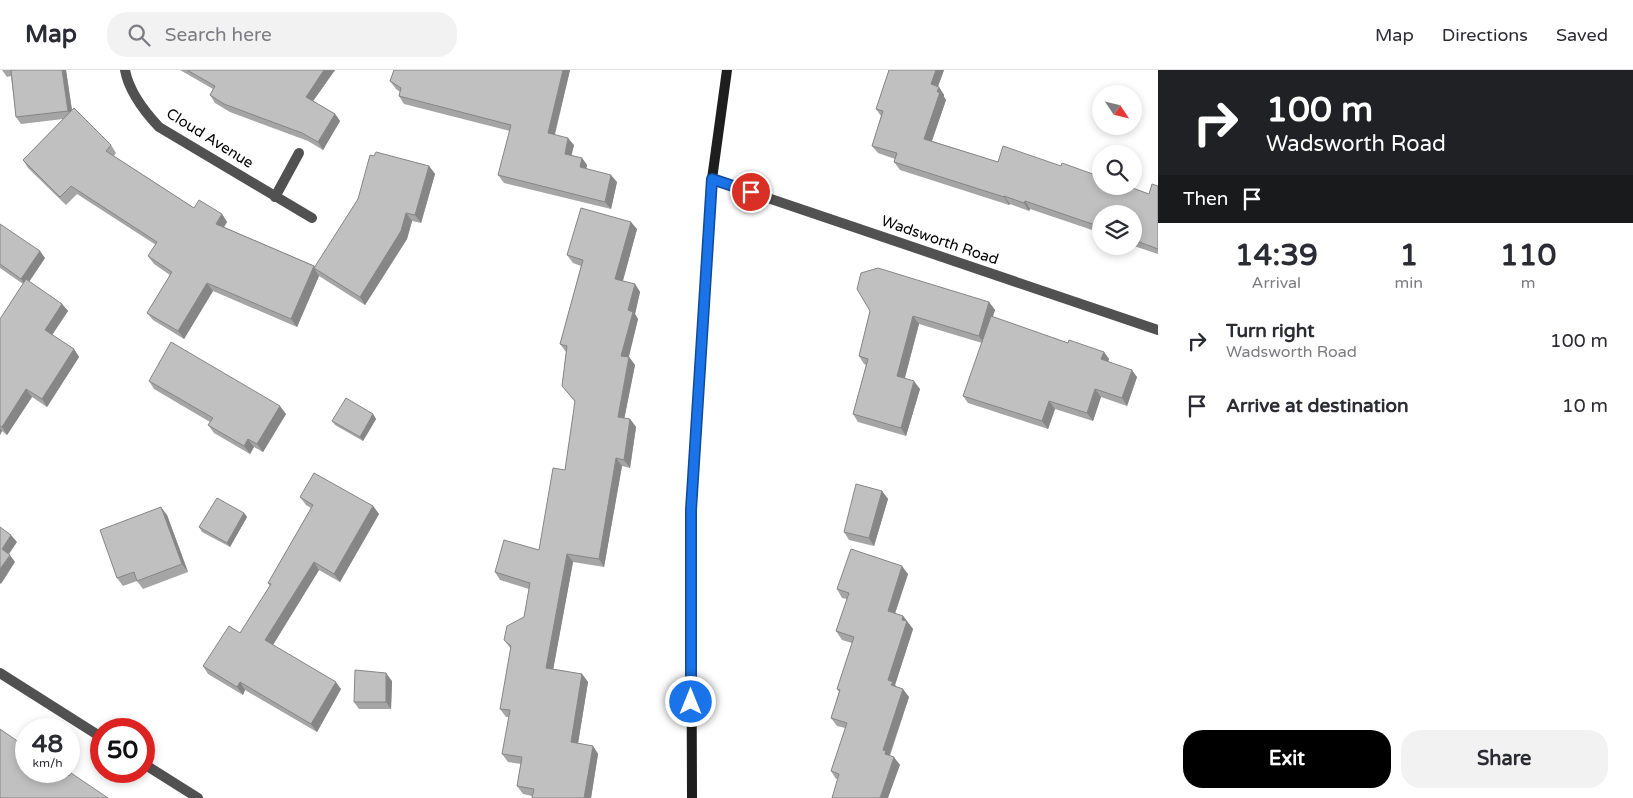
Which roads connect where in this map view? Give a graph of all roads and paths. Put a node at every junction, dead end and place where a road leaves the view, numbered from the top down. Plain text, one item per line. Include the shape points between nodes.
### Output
1 (125, 70) edge
2 (727, 70) edge
3 (299, 153) dead end
4 (712, 179) junction
5 (275, 197) junction
6 (312, 218) dead end
7 (1158, 330) edge
8 (0, 673) edge
9 (90, 730) edge
10 (155, 771) edge
11 (198, 798) edge
12 (692, 798) edge

1 - 5 street, Cloud Avenue via 144,111 159,127
2 - 4 main road
3 - 5 street
4 - 7 street, Wadsworth Road
4 - 12 main road via 691,510
5 - 6 street, Cloud Avenue
8 - 9 street
10 - 11 street

